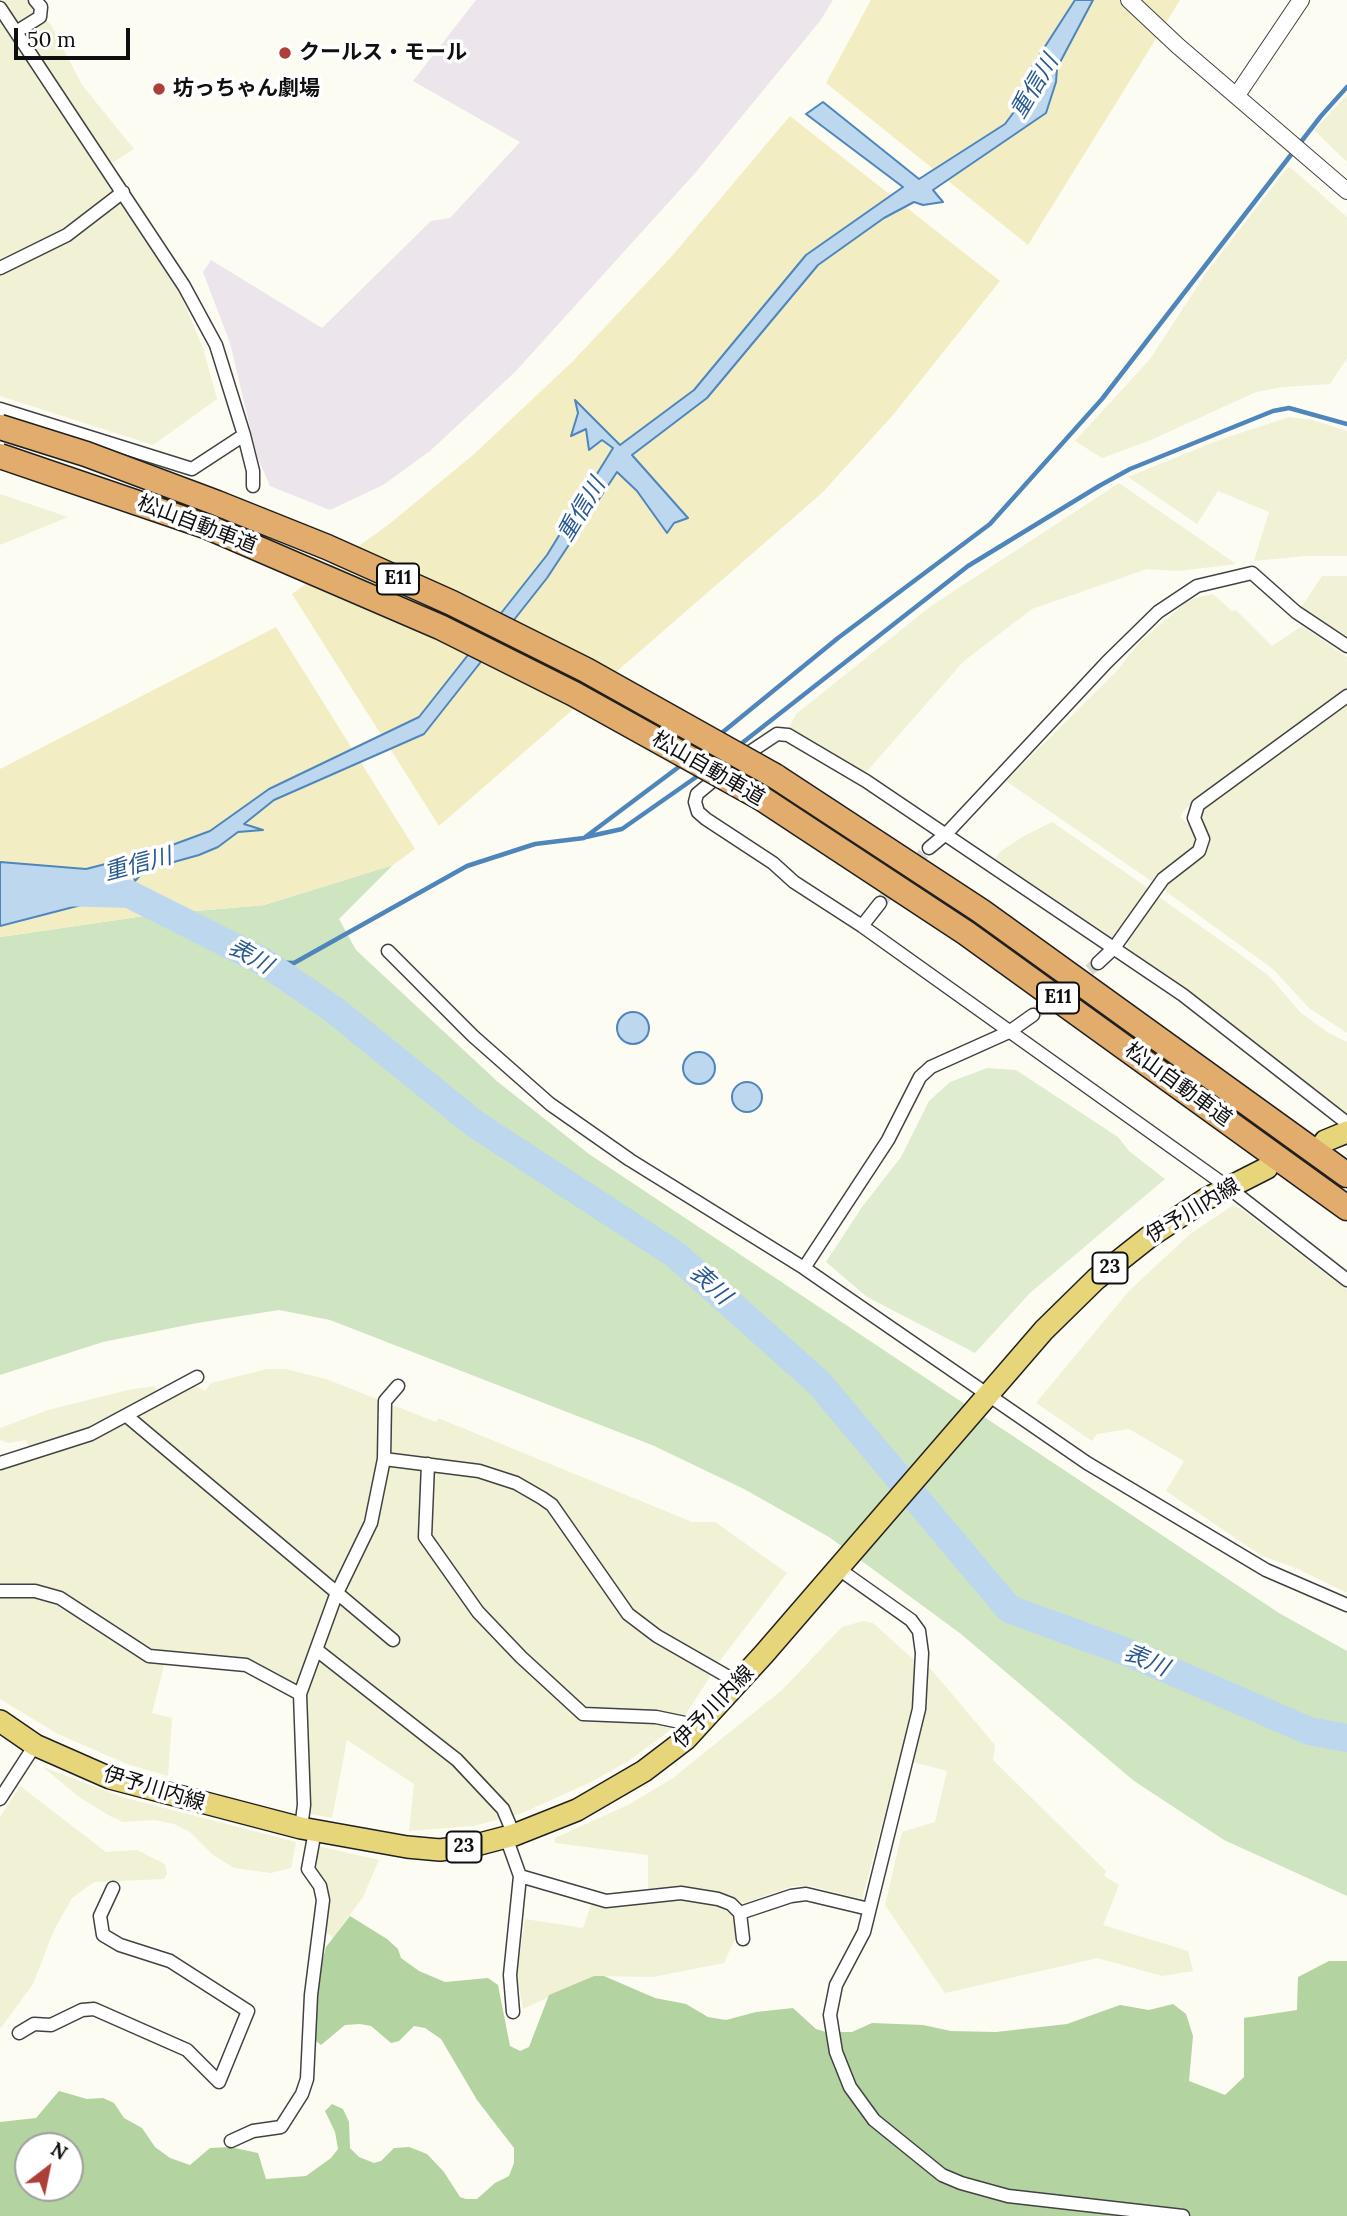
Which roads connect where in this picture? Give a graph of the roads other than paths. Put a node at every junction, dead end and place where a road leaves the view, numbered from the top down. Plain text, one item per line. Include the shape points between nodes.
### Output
1 (35, 0) edge
2 (1129, 0) edge
3 (1301, 0) edge
4 (0, 8) edge
5 (16, 32) junction
6 (1237, 95) junction
7 (1347, 191) edge
8 (123, 192) junction
9 (0, 268) edge
10 (0, 409) edge
11 (0, 427) edge
12 (244, 435) junction
13 (0, 456) edge
14 (254, 486) dead end
15 (1347, 646) edge
16 (1347, 696) edge
17 (947, 834) junction
18 (929, 848) tunnel mouth
19 (880, 902) tunnel mouth
20 (862, 926) junction
21 (1114, 948) junction
22 (388, 951) dead end
23 (1098, 963) tunnel mouth
24 (1033, 1015) tunnel mouth
25 (1009, 1031) junction
26 (1347, 1123) edge
27 (1347, 1132) edge
28 (1325, 1141) dead end
29 (1268, 1168) dead end
30 (1347, 1175) edge
31 (1229, 1188) junction
32 (1347, 1208) edge
33 (804, 1268) junction
34 (1347, 1280) edge
35 (197, 1377) dead end
36 (398, 1386) dead end
37 (983, 1398) junction
38 (128, 1417) junction
39 (384, 1459) junction
40 (0, 1463) edge
41 (428, 1464) junction
42 (839, 1564) junction
43 (0, 1591) edge
44 (335, 1595) junction
45 (1347, 1605) edge
46 (393, 1640) dead end
47 (317, 1651) junction
48 (739, 1683) junction
49 (300, 1694) junction
50 (0, 1721) edge
51 (694, 1731) junction
52 (35, 1745) junction
53 (0, 1799) edge
54 (308, 1829) junction
55 (510, 1836) junction
56 (520, 1876) junction
57 (113, 1888) dead end
58 (869, 1909) junction
59 (740, 1913) junction
60 (743, 1939) dead end
61 (513, 2012) dead end
62 (19, 2033) dead end
63 (231, 2141) dead end
64 (1183, 2216) edge

1 - 5 street via 41,7 40,17
2 - 6 street
3 - 6 street
4 - 5 street
5 - 8 street
6 - 7 street
8 - 9 street via 67,235
8 - 12 street via 216,345
10 - 12 street via 192,469
11 - 30 highway, 松山自動車道 / E11, bridge via 218,503 452,603 597,676 775,776 992,919
12 - 14 street
13 - 32 highway, 松山自動車道 / E11, bridge via 208,527 440,627 574,694 761,798 966,933
15 - 17 street via 1281,601 1252,573 1196,586 1158,612 1107,662
16 - 21 street via 1198,805 1194,818 1203,839 1201,848 1153,890
17 - 18 street
17 - 20 street via 788,735 777,734 753,749 697,794 698,811 706,819
17 - 21 street
19 - 20 street
20 - 25 street
21 - 23 street
21 - 26 street via 1183,995
22 - 33 street via 550,1104 630,1160
24 - 25 street
25 - 31 street
25 - 33 street via 931,1067 920,1077 888,1140
27 - 28 main road
29 - 31 main road, 伊予川内線 / 23
31 - 34 street
31 - 37 main road, 伊予川内線 / 23 via 1149,1237 1096,1279
33 - 37 street
35 - 38 street
36 - 39 street via 385,1401
37 - 42 main road, 伊予川内線 / 23
37 - 45 street via 1266,1570
38 - 40 street
38 - 44 street
39 - 41 street
39 - 44 street via 371,1523
41 - 48 street via 497,1476 552,1505 628,1614
41 - 51 street via 425,1536 478,1612 521,1657 583,1714 656,1717 685,1723
42 - 48 main road, 伊予川内線 / 23
42 - 58 street via 903,1612 922,1643 919,1709
43 - 49 street via 35,1591 60,1598 149,1656 246,1665
44 - 46 street
44 - 47 street
47 - 49 street
47 - 55 street via 457,1760 503,1809
48 - 51 main road, 伊予川内線 / 23
49 - 54 street
50 - 52 main road, 伊予川内線 / 23
51 - 55 main road, 伊予川内線 / 23 via 644,1771 601,1797
52 - 53 street
52 - 54 main road, 伊予川内線 / 23 via 110,1778
54 - 55 main road, 伊予川内線 / 23 via 440,1850
54 - 63 street via 308,1869 323,1900 307,2079 281,2127 253,2131
55 - 56 street
56 - 59 street via 606,1900 681,1893 718,1899
56 - 61 street via 510,1975
57 - 62 street via 100,1916 103,1935 170,1961 248,2011 219,2082 187,2050 94,2009 51,2025 34,2024
58 - 59 street via 806,1895
58 - 64 street via 864,1932 836,1985 830,2015 836,2052 850,2087 874,2120 942,2175 961,2183 1008,2196
59 - 60 street

